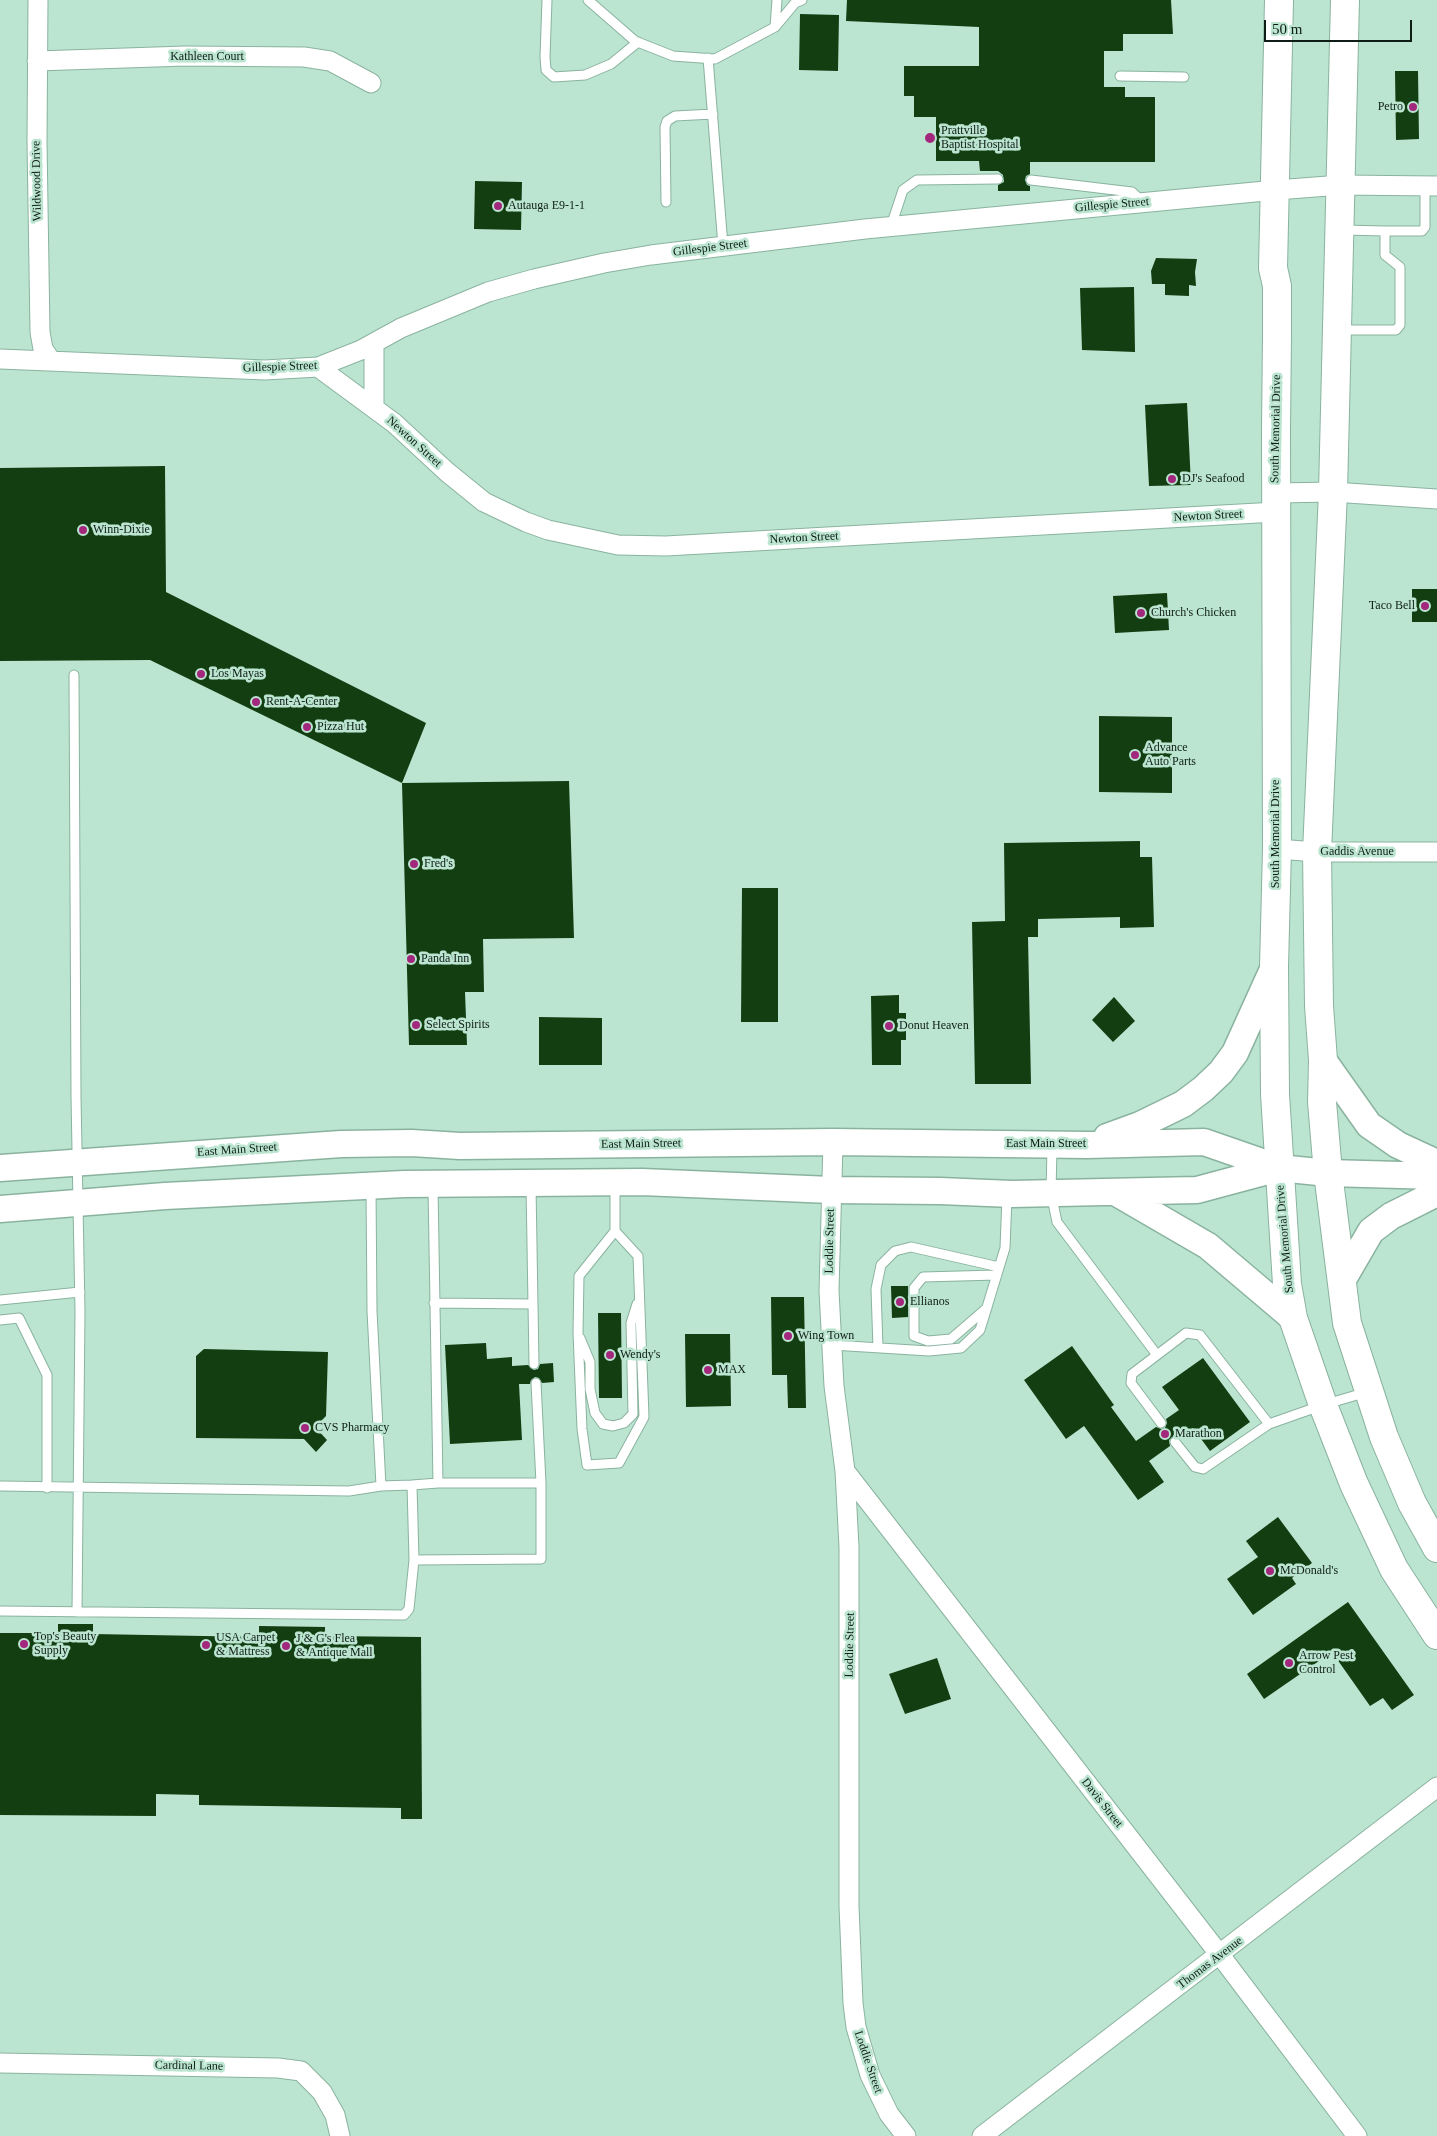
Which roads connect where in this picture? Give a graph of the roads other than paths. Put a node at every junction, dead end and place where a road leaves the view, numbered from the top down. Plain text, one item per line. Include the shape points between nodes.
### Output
1 (38, 0) edge
2 (547, 0) edge
3 (588, 0) edge
4 (777, 0) edge
5 (802, 0) edge
6 (1279, 0) edge
7 (1345, 0) edge
8 (775, 27) junction
9 (638, 42) junction
10 (708, 58) junction
11 (37, 61) junction
12 (1120, 76) dead end
13 (1184, 77) dead end
14 (371, 83) dead end
15 (712, 114) junction
16 (998, 180) dead end
17 (1030, 180) dead end
18 (1341, 185) junction
19 (1431, 186) edge
20 (1276, 190) junction
21 (666, 202) dead end
22 (1142, 202) junction
23 (891, 226) junction
24 (1341, 230) junction
25 (1385, 231) junction
26 (723, 246) junction
27 (1338, 330) junction
28 (374, 343) junction
29 (0, 359) edge
30 (50, 359) junction
31 (318, 367) junction
32 (374, 407) junction
33 (1333, 492) junction
34 (1437, 499) edge
35 (1276, 502) junction
36 (74, 675) dead end
37 (1277, 849) junction
38 (1317, 852) junction
39 (1437, 852) edge
40 (1274, 967) junction
41 (1323, 1060) junction
42 (833, 1142) junction
43 (1052, 1144) junction
44 (1087, 1145) junction
45 (77, 1162) junction
46 (1437, 1163) edge
47 (0, 1168) edge
48 (1279, 1168) junction
49 (1328, 1173) junction
50 (1437, 1176) edge
51 (616, 1182) junction
52 (531, 1183) junction
53 (433, 1184) junction
54 (371, 1185) junction
55 (831, 1190) junction
56 (1115, 1192) junction
57 (1052, 1193) junction
58 (1437, 1193) edge
59 (1007, 1194) junction
60 (77, 1202) junction
61 (0, 1209) edge
62 (615, 1231) junction
63 (998, 1271) junction
64 (1342, 1281) junction
65 (80, 1292) junction
66 (639, 1298) junction
67 (0, 1300) edge
68 (434, 1302) junction
69 (533, 1304) junction
70 (987, 1308) junction
71 (1293, 1318) junction
72 (0, 1320) edge
73 (578, 1333) junction
74 (832, 1345) junction
75 (878, 1348) junction
76 (1157, 1356) junction
77 (534, 1364) dead end
78 (536, 1383) dead end
79 (1368, 1391) junction
80 (1323, 1405) junction
81 (1161, 1423) dead end
82 (1269, 1424) junction
83 (1175, 1442) dead end
84 (844, 1471) junction
85 (438, 1483) junction
86 (541, 1483) junction
87 (412, 1485) junction
88 (0, 1486) edge
89 (381, 1486) junction
90 (47, 1488) junction
91 (77, 1488) junction
92 (1437, 1548) edge
93 (414, 1560) junction
94 (0, 1611) edge
95 (77, 1612) junction
96 (1437, 1635) edge
97 (1437, 1787) edge
98 (1220, 1955) junction
99 (0, 2063) edge
100 (340, 2136) edge
101 (906, 2136) edge
102 (982, 2136) edge
103 (1357, 2136) edge

1 - 11 street, Wildwood Drive
2 - 9 lane via 544,57 546,70 554,77 585,74 611,64
3 - 9 lane
4 - 8 lane
5 - 8 lane via 795,3
6 - 20 main road, South Memorial Drive
7 - 18 main road
8 - 10 lane via 715,59
9 - 10 lane via 673,56
10 - 15 lane
11 - 14 street, Kathleen Court via 304,56 330,60
11 - 30 street, Wildwood Drive via 40,332 43,349
12 - 13 lane
15 - 21 lane via 675,116 667,121
15 - 26 lane
16 - 23 lane via 917,180 903,190
17 - 22 lane via 1132,192
18 - 19 street, Gillespie Street
18 - 20 street, Gillespie Street
18 - 24 main road
19 - 25 lane via 1422,231
20 - 22 street, Gillespie Street
20 - 35 main road, South Memorial Drive via 1273,268 1277,286 1278,335
22 - 23 street, Gillespie Street
23 - 26 street, Gillespie Street
24 - 25 lane
24 - 27 main road
25 - 27 lane via 1385,255 1400,268 1400,325 1396,330
26 - 28 street, Gillespie Street via 613,262 534,279 488,292 401,328
27 - 33 main road
28 - 31 street, Gillespie Street
28 - 32 street
29 - 30 street, Gillespie Street
30 - 31 street, Gillespie Street via 266,370
31 - 32 street, Newton Street
32 - 35 street, Newton Street via 484,502 548,530 618,545 666,546
33 - 34 street, Newton Street
33 - 35 street, Newton Street
33 - 38 main road
35 - 37 main road, South Memorial Drive
36 - 45 lane
37 - 38 street, Gaddis Avenue
37 - 40 main road, South Memorial Drive
38 - 39 street, Gaddis Avenue
38 - 41 main road
40 - 44 main road via 1235,1053 1221,1072 1184,1104 1162,1116
40 - 48 main road, South Memorial Drive
41 - 46 main road via 1369,1125 1398,1145
41 - 49 main road via 1322,1102
42 - 43 main road, East Main Street
42 - 45 main road, East Main Street via 341,1144
42 - 55 street, Loddie Street
43 - 44 main road, East Main Street
43 - 57 lane
44 - 48 main road, East Main Street via 1204,1142
45 - 47 main road, East Main Street
45 - 60 lane
48 - 49 main road, East Main Street
48 - 56 main road, East Main Street via 1197,1190
48 - 71 main road, South Memorial Drive via 1287,1284
49 - 50 main road, East Main Street
49 - 64 main road
51 - 52 main road, East Main Street
51 - 55 main road, East Main Street
51 - 62 lane
52 - 53 main road, East Main Street
52 - 69 lane
53 - 54 main road, East Main Street
53 - 68 lane
54 - 60 main road, East Main Street
54 - 89 lane via 372,1311
55 - 59 main road, East Main Street
55 - 74 street, Loddie Street via 829,1291
56 - 57 main road, East Main Street
56 - 71 main road via 1208,1246
57 - 59 main road, East Main Street
57 - 76 lane via 1057,1222
58 - 64 main road via 1391,1216 1371,1231
59 - 63 lane via 1005,1248
60 - 61 main road, East Main Street
60 - 65 lane
62 - 66 lane via 638,1256
62 - 73 lane via 579,1276
63 - 70 lane
63 - 70 lane via 923,1277 914,1288 914,1336 928,1341 950,1339
63 - 75 lane via 911,1247 895,1251 881,1265 876,1289
64 - 79 main road via 1347,1323
65 - 67 lane
65 - 91 lane
66 - 73 lane via 631,1323 633,1414 624,1423 614,1426 603,1424 595,1413 590,1388 590,1362
66 - 73 lane via 644,1417 619,1463 587,1465 582,1429
68 - 69 lane
68 - 85 lane
69 - 77 lane
70 - 75 lane via 980,1330 961,1348 929,1351
71 - 80 main road, South Memorial Drive
72 - 90 lane via 19,1318 47,1375
74 - 75 lane
74 - 84 street, Loddie Street
76 - 81 lane via 1132,1374 1131,1383
76 - 82 lane via 1186,1333 1200,1335
78 - 86 lane
79 - 80 lane
79 - 92 main road via 1412,1503
80 - 82 lane
80 - 96 main road, South Memorial Drive via 1354,1484 1394,1568
82 - 83 lane via 1204,1469 1195,1467
84 - 98 street, Davis Street
84 - 101 street, Loddie Street via 849,1547 849,1906 853,2003 856,2027 878,2095
85 - 86 lane
85 - 87 lane
86 - 93 lane via 541,1558
87 - 89 lane
87 - 93 lane
88 - 90 lane
89 - 91 lane via 349,1491
90 - 91 lane
91 - 95 lane
93 - 95 lane via 409,1609 404,1615
94 - 95 lane
97 - 98 street, Thomas Avenue
98 - 102 street, Thomas Avenue
98 - 103 street, Davis Street
99 - 100 street, Cardinal Lane via 278,2068 301,2072 322,2092 335,2115

